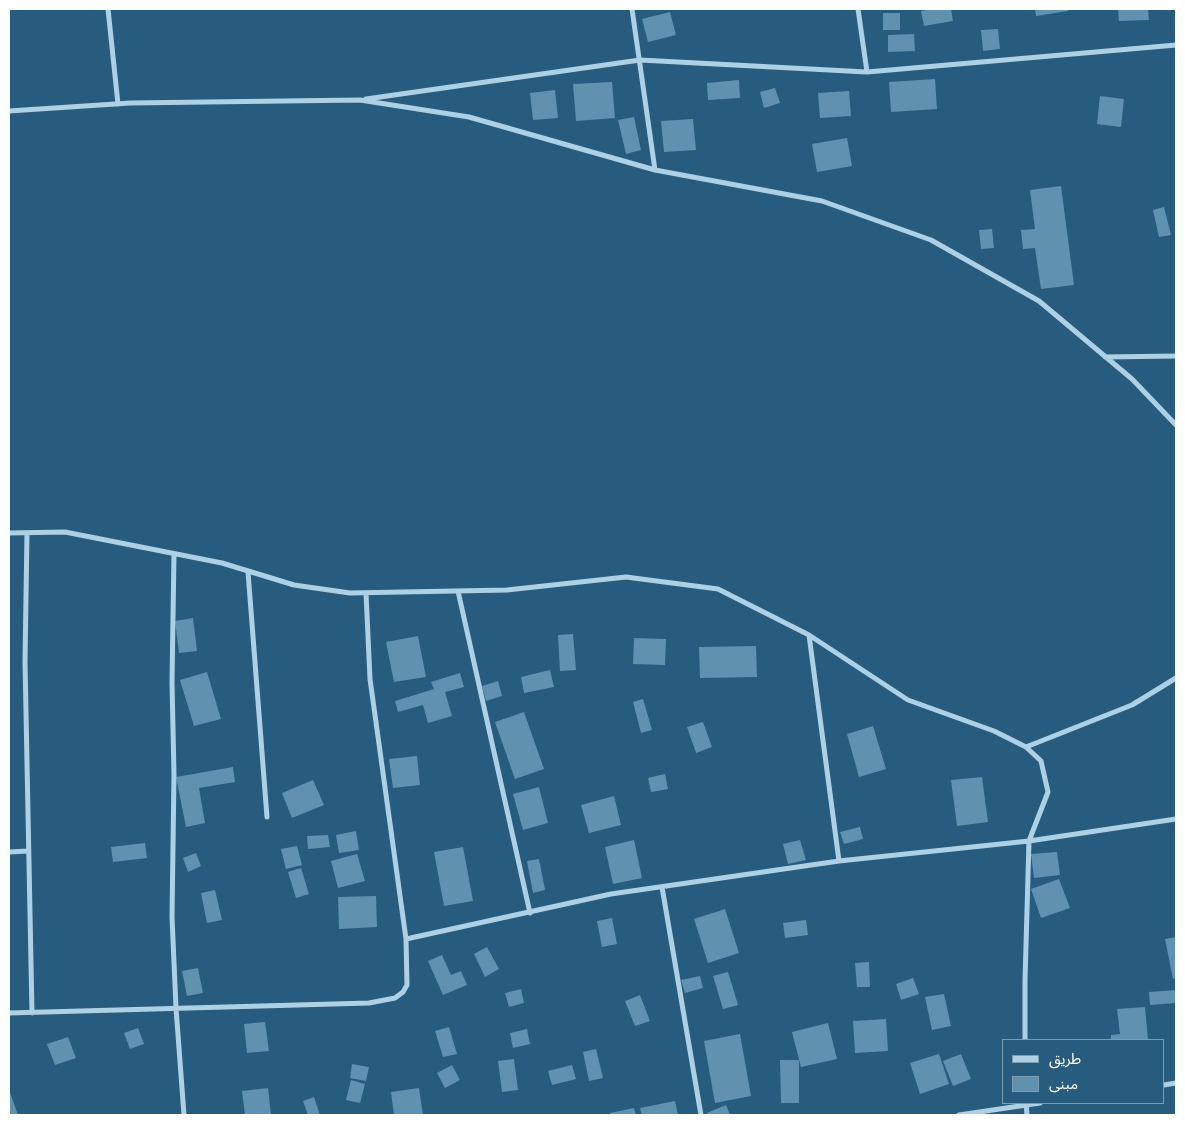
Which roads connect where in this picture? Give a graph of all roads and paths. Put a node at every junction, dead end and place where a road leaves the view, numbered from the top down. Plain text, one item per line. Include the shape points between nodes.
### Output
1 (108, 9) edge
2 (632, 9) edge
3 (858, 9) edge
4 (1176, 45) edge
5 (640, 60) junction
6 (867, 72) junction
7 (360, 100) junction
8 (118, 104) junction
9 (9, 110) edge
10 (655, 170) junction
11 (1176, 356) edge
12 (1105, 357) junction
13 (1176, 425) edge
14 (9, 533) edge
15 (26, 533) junction
16 (174, 554) junction
17 (248, 572) junction
18 (458, 591) junction
19 (366, 593) junction
20 (809, 635) junction
21 (1176, 678) edge
22 (1026, 747) junction
23 (267, 816) dead end
24 (1176, 819) edge
25 (1029, 841) junction
26 (28, 850) junction
27 (9, 852) edge
28 (839, 861) junction
29 (662, 887) junction
30 (530, 913) junction
31 (406, 940) junction
32 (176, 1008) junction
33 (9, 1013) edge
34 (32, 1013) junction
35 (1025, 1039) edge
36 (1026, 1104) edge
37 (184, 1115) edge
38 (701, 1115) edge
39 (959, 1115) edge
40 (1027, 1115) edge

1 - 8 street
2 - 5 street
3 - 6 street
4 - 6 street
5 - 6 street
5 - 7 street
5 - 10 street
7 - 8 street
7 - 10 street via 469,117
8 - 9 street
10 - 12 street via 822,201 931,240 1039,302
11 - 12 street
12 - 13 street via 1132,379
14 - 15 street
15 - 16 street via 65,532
15 - 26 street
16 - 17 street via 222,563
16 - 32 street via 172,917
17 - 19 street via 294,586
17 - 23 street
18 - 19 street
18 - 20 street via 507,590 626,577 718,589
18 - 30 street
19 - 31 street via 370,679
20 - 22 street via 908,700
20 - 28 street
21 - 22 street via 1132,705
22 - 25 street via 1041,761 1048,792
24 - 25 street
25 - 28 street
25 - 35 street
26 - 27 street
26 - 34 street
28 - 29 street
29 - 30 street via 611,894
29 - 38 street
30 - 31 street
31 - 32 street via 407,985 395,998 369,1004
32 - 34 street
32 - 37 street
33 - 34 street
36 - 39 street
36 - 40 street

